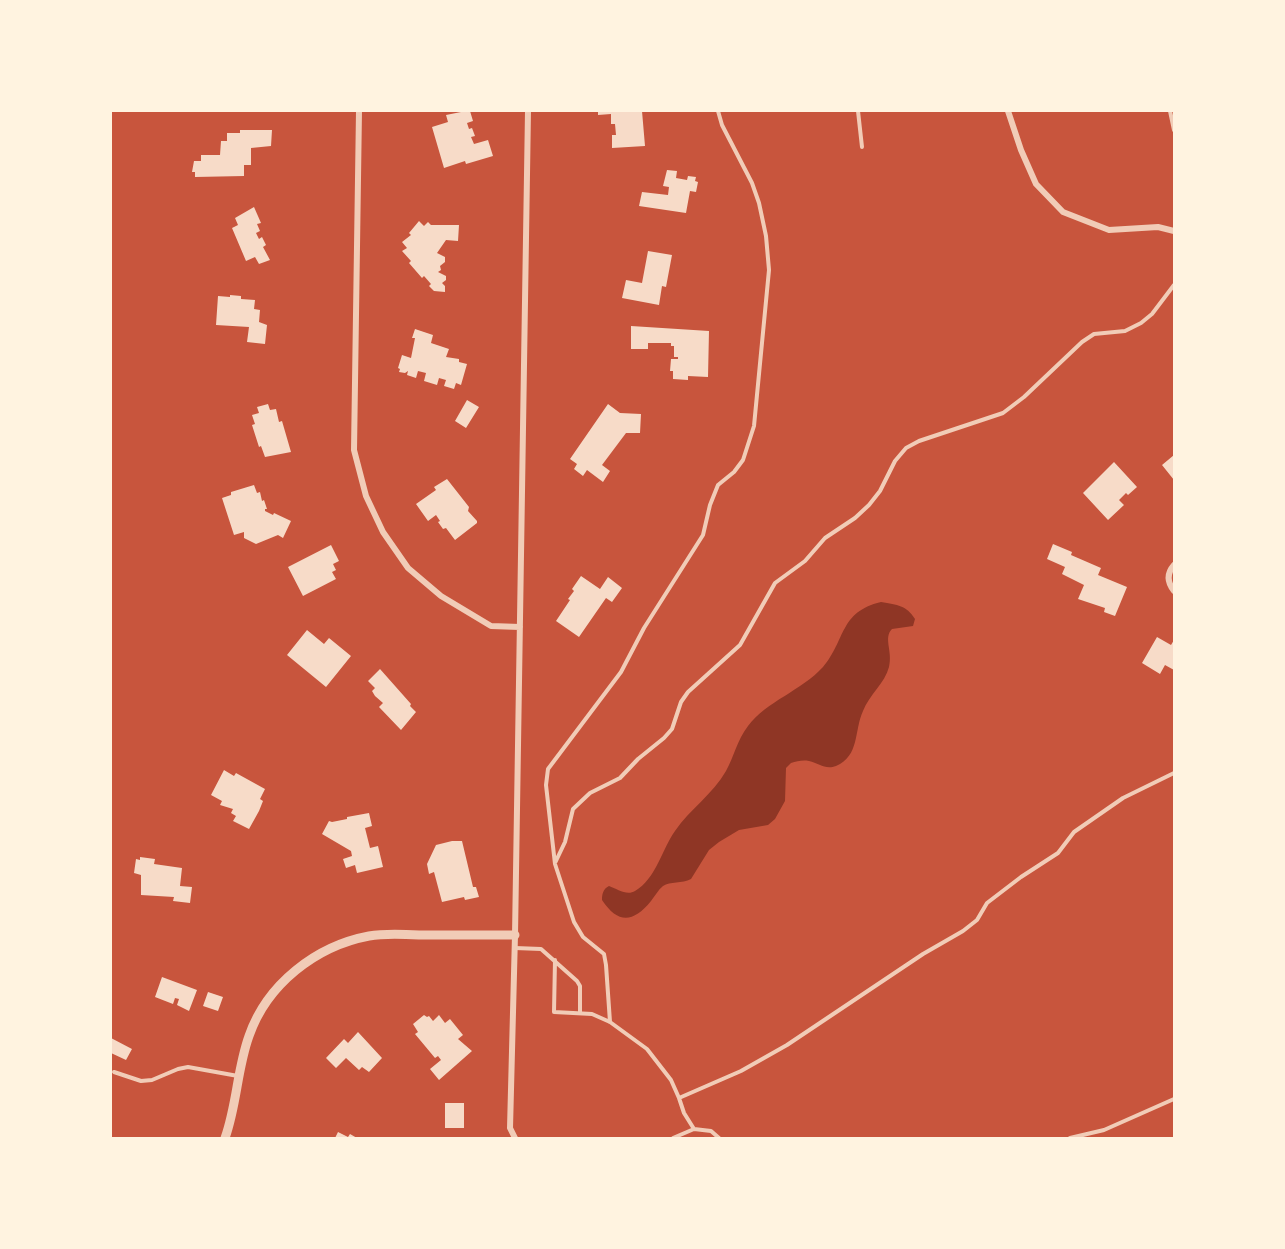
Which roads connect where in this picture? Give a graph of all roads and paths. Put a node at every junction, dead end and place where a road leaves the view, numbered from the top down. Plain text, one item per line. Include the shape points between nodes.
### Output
1 (359, 111) edge
2 (528, 111) edge
3 (718, 111) edge
4 (858, 111) edge
5 (1008, 111) edge
6 (1170, 111) edge
7 (1174, 130) edge
8 (862, 147) dead end
9 (1174, 231) edge
10 (1174, 285) edge
11 (1174, 565) edge
12 (1174, 591) edge
13 (520, 627) junction
14 (1174, 773) edge
15 (555, 864) junction
16 (515, 935) junction
17 (515, 948) junction
18 (555, 960) junction
19 (580, 1012) junction
20 (610, 1022) junction
21 (114, 1072) dead end
22 (239, 1077) junction
23 (679, 1098) junction
24 (1174, 1099) edge
25 (694, 1129) junction
26 (225, 1138) edge
27 (515, 1138) edge
28 (673, 1138) edge
29 (719, 1138) edge
30 (1070, 1138) edge

1 - 13 street via 354,450 366,496 383,532 408,568 441,596 491,626
2 - 13 street
3 - 15 lane via 752,183 766,236 769,270 754,426 743,460 718,485 703,535 621,672 548,770 546,785
4 - 8 lane
5 - 9 street via 1036,184 1063,212 1109,230 1158,227
6 - 7 lane
10 - 15 lane via 1141,323 1125,331 1094,334 1004,413 906,448 869,505 775,583 740,645 688,692 672,729 620,778 590,793 573,809
11 - 12 street via 1168,577
13 - 16 street
14 - 23 lane via 1124,798 1074,832 1058,853 987,903 977,920 963,931 787,1046
15 - 20 lane via 573,922 603,954
16 - 17 street
16 - 22 street via 370,935 321,952 283,981 268,1000 249,1034
17 - 18 lane via 541,949
17 - 27 street via 510,1128
18 - 19 lane via 579,983
18 - 19 lane via 554,1012
19 - 20 lane
20 - 23 lane via 647,1049 671,1080
21 - 22 lane via 141,1081 188,1067
22 - 26 street
23 - 25 lane
24 - 30 lane via 1104,1130
25 - 28 lane
25 - 29 lane via 711,1131

